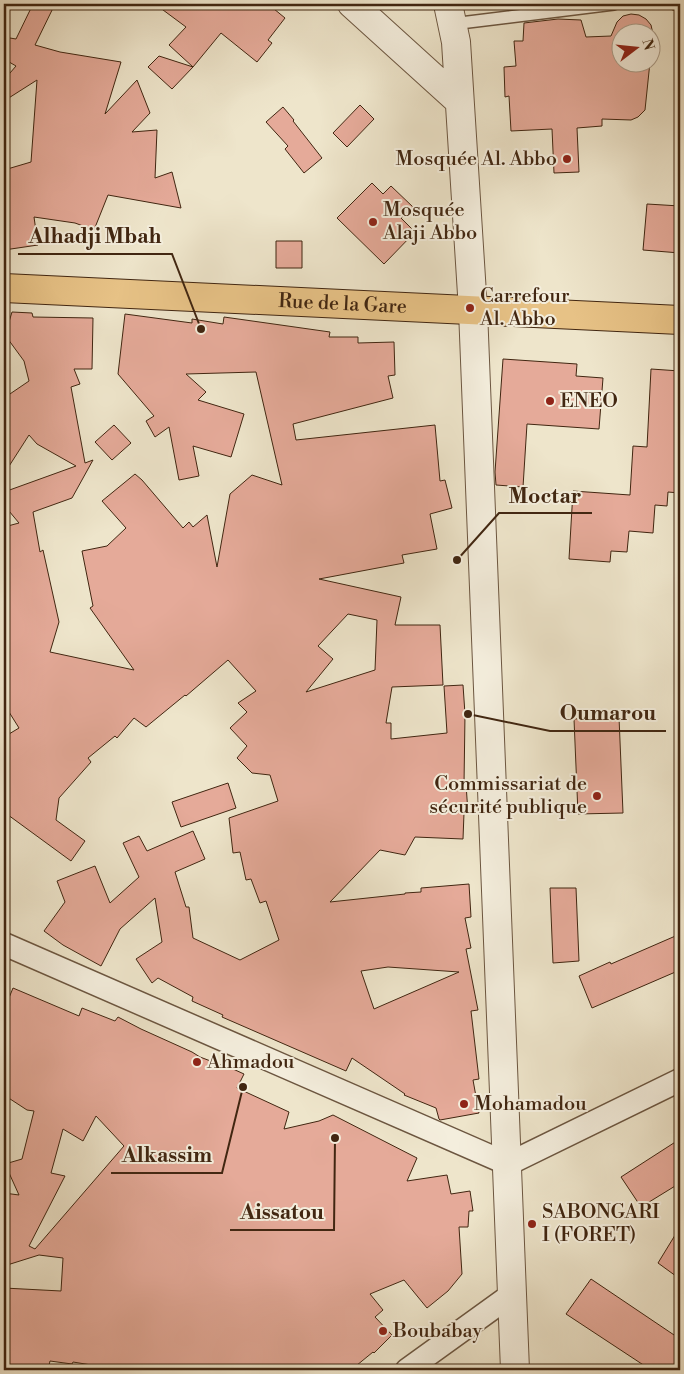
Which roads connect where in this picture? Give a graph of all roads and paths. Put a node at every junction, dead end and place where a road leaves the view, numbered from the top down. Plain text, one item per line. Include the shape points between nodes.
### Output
1 (352, 4) edge
2 (614, 4) edge
3 (675, 4) edge
4 (680, 4) edge
5 (450, 14) edge
6 (459, 101) junction
7 (4, 288) edge
8 (473, 310) junction
9 (680, 320) edge
10 (4, 944) edge
11 (680, 1080) edge
12 (508, 1164) junction
13 (511, 1294) junction
14 (408, 1370) edge
15 (515, 1370) edge

1 - 6 street
2 - 5 lane
3 - 4 lane
5 - 6 street via 456,42
6 - 8 street
7 - 8 main road, Rue de la Gare
8 - 9 main road, Rue de la Gare
8 - 12 street
10 - 12 street
11 - 12 street
12 - 13 street
13 - 14 street
13 - 15 street

